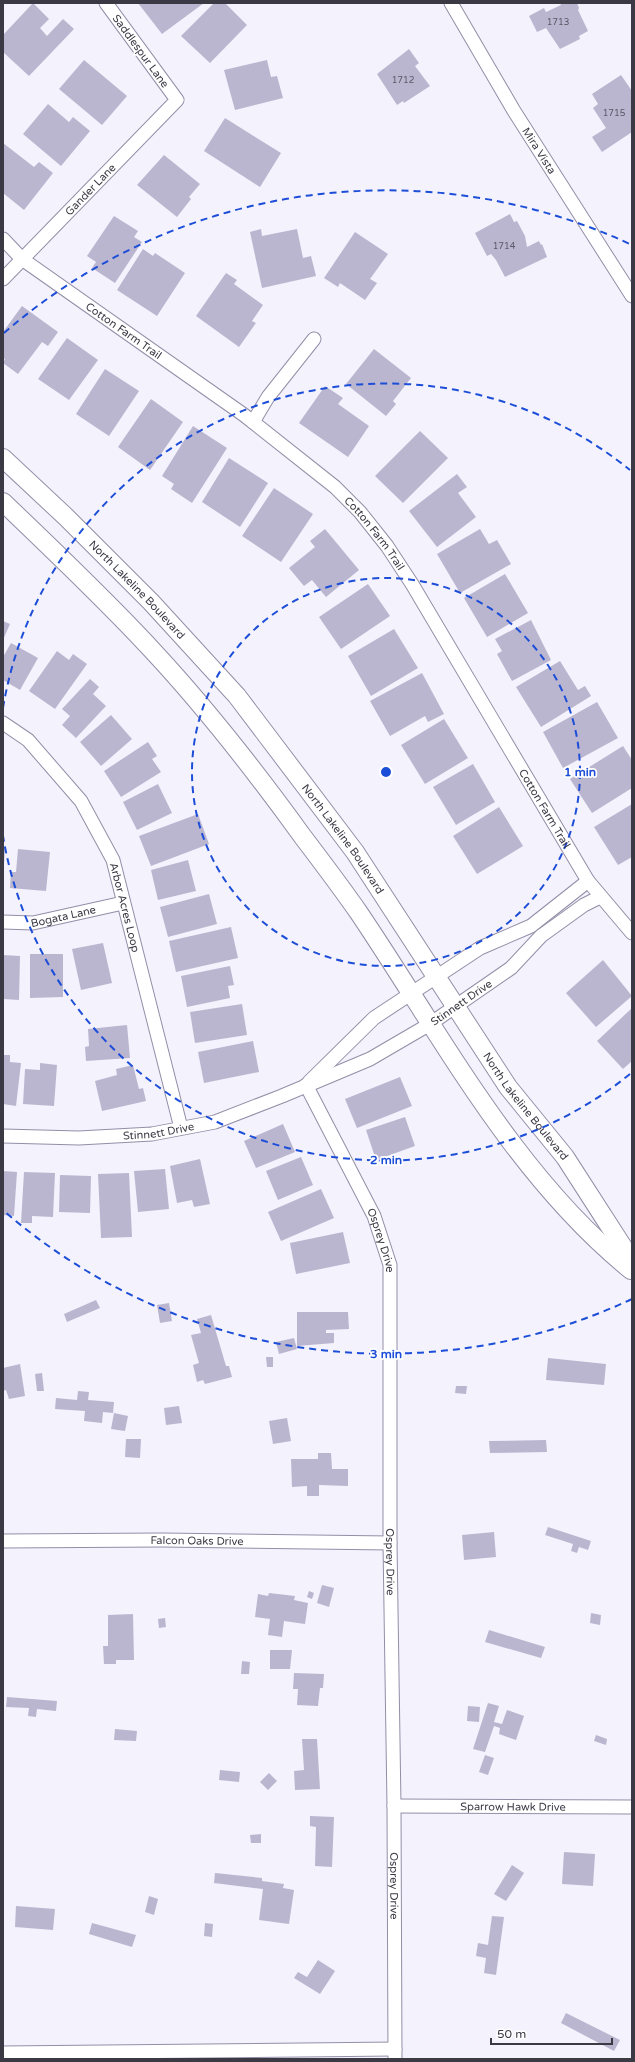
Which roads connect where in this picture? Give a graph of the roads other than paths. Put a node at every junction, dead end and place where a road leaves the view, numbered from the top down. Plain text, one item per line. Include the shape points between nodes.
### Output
1 (106, 3) edge
2 (451, 3) edge
3 (177, 100) joint
4 (3, 239) edge
5 (22, 259) junction
6 (3, 279) edge
7 (632, 296) edge
8 (314, 339) dead end
9 (253, 422) junction
10 (3, 458) edge
11 (3, 502) edge
12 (3, 724) edge
13 (588, 881) junction
14 (600, 896) junction
15 (123, 902) junction
16 (3, 922) edge
17 (632, 933) edge
18 (436, 975) junction
19 (411, 994) junction
20 (456, 1007) junction
21 (430, 1024) junction
22 (306, 1084) junction
23 (180, 1128) junction
24 (3, 1136) edge
25 (632, 1261) edge
26 (632, 1270) edge
27 (3, 1541) edge
28 (390, 1543) junction
29 (394, 1806) junction
30 (632, 1806) edge
31 (3, 2053) edge
32 (395, 2054) edge

1 - 3 street, Saddlespur Lane
2 - 7 street, Mira Vista via 514,111
3 - 5 street, Gander Lane
4 - 5 street, Cotton Farm Trail
5 - 6 street, Gander Lane
5 - 9 street, Cotton Farm Trail
8 - 9 street via 268,397
9 - 13 street, Cotton Farm Trail via 335,487 360,512 387,546
10 - 18 main road, North Lakeline Boulevard via 151,602 237,696 355,852
11 - 19 main road via 90,586 207,711 255,771 359,912
12 - 15 street, Arbor Acres Loop via 28,740 81,801 113,860
13 - 14 street, Cotton Farm Trail
13 - 18 street, Stinnett Drive via 531,926 480,948
14 - 17 street, Cotton Farm Trail
14 - 20 street, Stinnett Drive via 541,936 511,968
15 - 16 street, Bogata Lane via 33,923
15 - 23 street, Arbor Acres Loop
18 - 19 street, Stinnett Drive
18 - 20 main road, North Lakeline Boulevard
19 - 21 main road
19 - 22 street, Stinnett Drive via 374,1018
20 - 21 street, Stinnett Drive
20 - 25 main road, North Lakeline Boulevard via 508,1086 565,1157
21 - 22 street, Stinnett Drive via 370,1059
21 - 26 main road via 521,1155 562,1204 613,1255
22 - 23 street, Stinnett Drive via 215,1122
22 - 28 street, Osprey Drive via 374,1216 390,1265
23 - 24 street, Stinnett Drive via 152,1134 79,1138
27 - 28 street, Falcon Oaks Drive
28 - 29 street, Osprey Drive
29 - 30 street, Sparrow Hawk Drive
29 - 32 street, Osprey Drive
31 - 32 street

